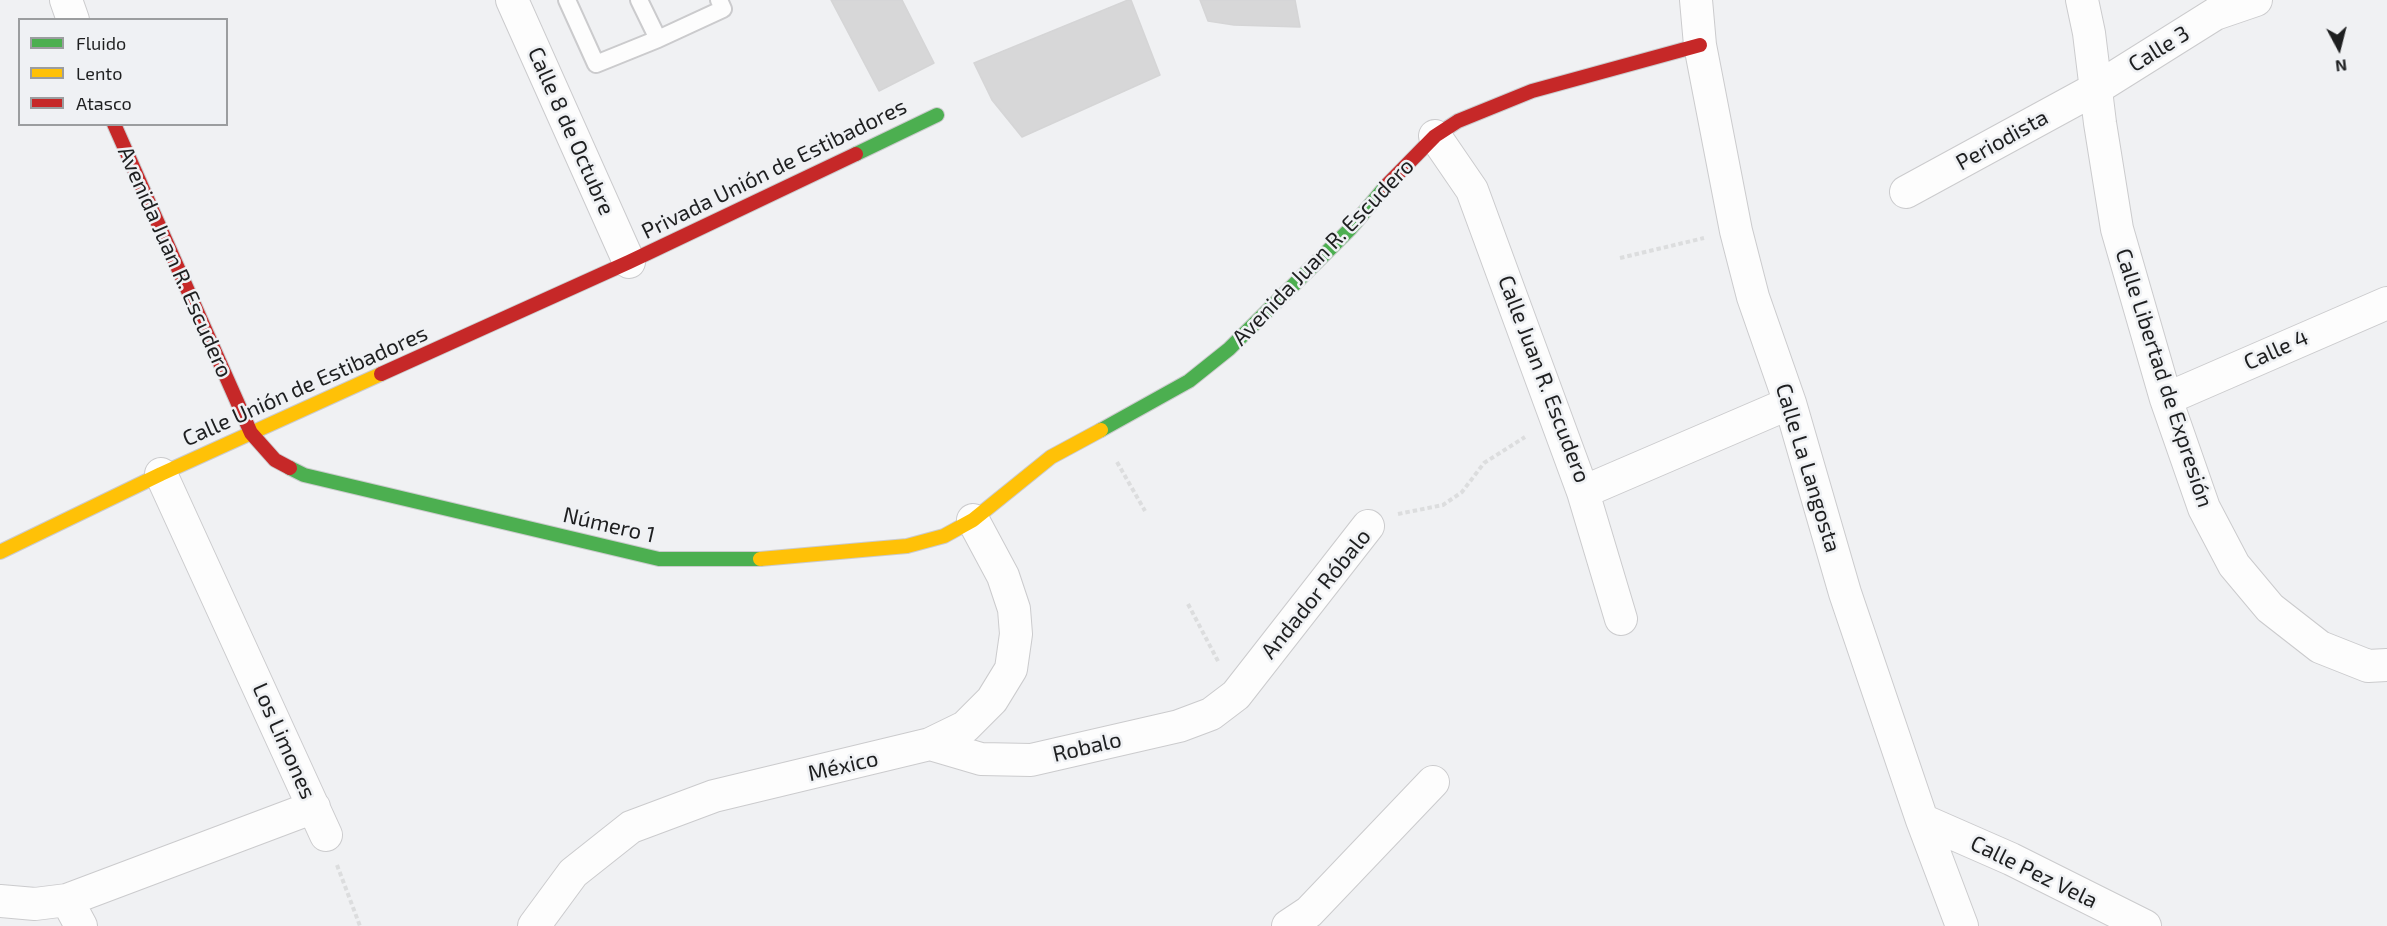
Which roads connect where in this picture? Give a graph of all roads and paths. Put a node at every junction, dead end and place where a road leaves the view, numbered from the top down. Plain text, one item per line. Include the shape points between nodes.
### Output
1 (66, 0) edge
2 (512, 0) edge
3 (567, 0) edge
4 (639, 0) edge
5 (719, 0) edge
6 (1696, 0) edge
7 (2082, 0) edge
8 (2256, 0) edge
9 (72, 18) edge
10 (658, 39) junction
11 (1700, 45) junction
12 (2097, 88) junction
13 (937, 115) dead end
14 (115, 126) edge
15 (1435, 136) junction
16 (1906, 192) dead end
17 (1736, 231) junction
18 (1620, 258) dead end
19 (629, 262) junction
20 (2387, 303) edge
21 (2166, 399) junction
22 (1790, 403) junction
23 (1557, 419) junction
24 (1098, 429) junction
25 (251, 433) junction
26 (161, 474) junction
27 (1583, 492) junction
28 (1145, 511) dead end
29 (973, 520) junction
30 (1368, 526) joint
31 (0, 552) edge
32 (1188, 604) dead end
33 (1621, 619) dead end
34 (2378, 665) edge
35 (1236, 695) junction
36 (930, 744) junction
37 (1433, 782) dead end
38 (1922, 820) junction
39 (320, 821) junction
40 (0, 901) edge
41 (74, 913) edge
42 (360, 926) edge
43 (534, 926) edge
44 (1288, 926) edge
45 (1962, 926) edge
46 (2145, 926) edge

1 - 9 street
2 - 19 street, Calle 8 de Octubre
3 - 10 lane via 596,64
4 - 10 lane
5 - 10 lane via 723,9
6 - 11 street, Calle La Langosta
7 - 12 street, Calle Libertad de Expresión
8 - 12 street, Calle 3 via 2215,14
11 - 15 street, Avenida Juan R. Escudero via 1532,91 1458,121
11 - 17 street, Calle La Langosta
12 - 16 street, Periodista
12 - 21 street, Calle Libertad de Expresión via 2117,229
13 - 19 street, Privada Unión de Estibadores
14 - 25 street, Avenida Juan R. Escudero
15 - 23 street, Calle Juan R. Escudero via 1472,190
15 - 24 street, Avenida Juan R. Escudero via 1350,229 1229,349 1189,381
17 - 18 path
17 - 22 street, Calle La Langosta via 1753,297
19 - 25 street, Calle Unión de Estibadores
20 - 21 street, Calle 4
21 - 34 street, Calle Libertad de Expresión via 2204,508 2234,565 2270,608 2320,647
22 - 27 street, Calle Juan R. Escudero
22 - 38 street, Calle La Langosta via 1845,593
23 - 27 street, Calle Juan R. Escudero
23 - 30 path, Andador Róbalo via 1499,451 1484,463 1462,492 1443,505 1385,516
24 - 28 path
24 - 29 street, Avenida Juan R. Escudero via 1051,458
25 - 26 street, Calle Unión de Estibadores
25 - 29 street, Número 1 via 275,460 304,475 659,558 749,560 907,546 944,537
26 - 31 street, Calle Unión de Estibadores
26 - 39 street, Los Limones
27 - 33 street
29 - 36 street, México via 1003,576 1014,609 1016,634 1011,669 992,700 965,726
30 - 35 street, Andador Róbalo
32 - 35 path
35 - 36 street, Robalo via 1211,714 1179,726 1031,760 981,759
36 - 43 street, México via 714,796 631,827 573,873
37 - 44 street via 1309,912
38 - 45 street, Calle La Langosta
38 - 46 street, Calle Pez Vela
39 - 41 street, Los Limones
39 - 42 path
40 - 41 street, Los Limones

